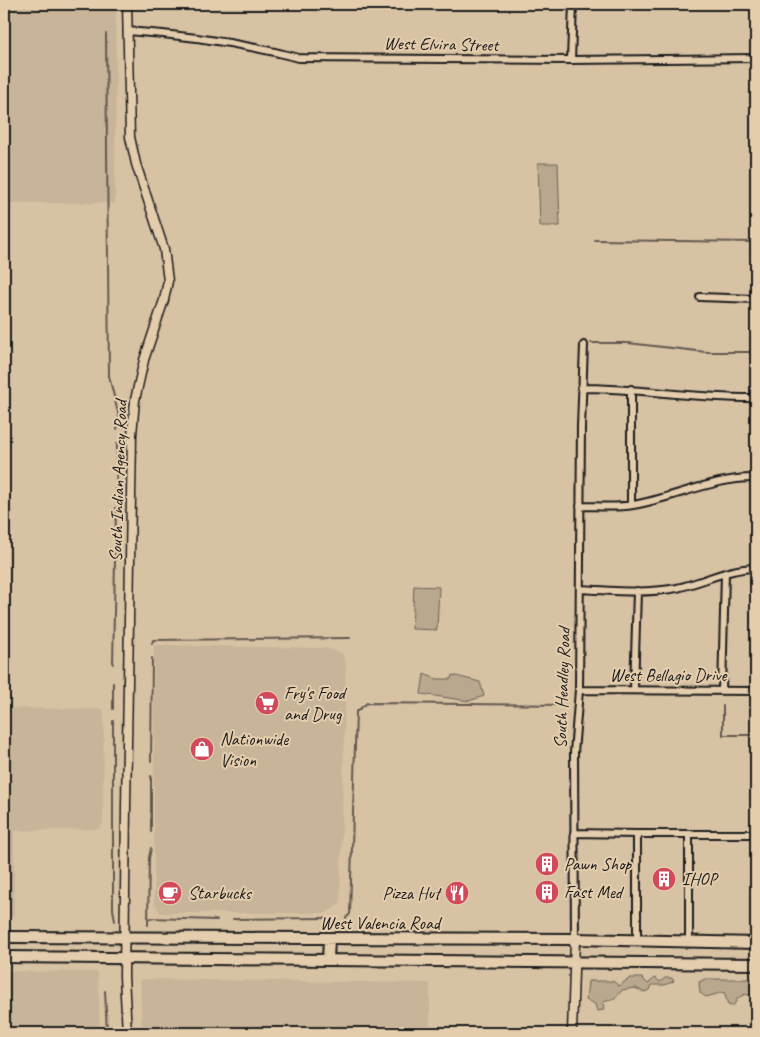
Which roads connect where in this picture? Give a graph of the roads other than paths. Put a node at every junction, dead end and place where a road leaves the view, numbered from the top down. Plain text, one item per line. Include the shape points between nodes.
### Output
1 (127, 4) edge
2 (573, 4) edge
3 (127, 31) junction
4 (756, 58) edge
5 (572, 60) junction
6 (700, 297) dead end
7 (756, 299) edge
8 (584, 344) dead end
9 (581, 388) junction
10 (631, 388) junction
11 (756, 398) edge
12 (756, 478) edge
13 (580, 506) junction
14 (631, 506) junction
15 (756, 568) edge
16 (725, 573) junction
17 (580, 589) junction
18 (637, 591) junction
19 (579, 690) junction
20 (634, 690) junction
21 (722, 691) junction
22 (756, 691) edge
23 (574, 833) junction
24 (637, 834) junction
25 (689, 834) junction
26 (756, 834) edge
27 (4, 937) edge
28 (126, 939) junction
29 (330, 939) junction
30 (575, 939) junction
31 (637, 940) junction
32 (689, 942) junction
33 (756, 943) edge
34 (4, 957) edge
35 (126, 958) junction
36 (328, 960) junction
37 (574, 962) junction
38 (756, 964) edge
39 (127, 1033) edge
40 (572, 1033) edge

1 - 3 street, South Indian Agency Road
2 - 5 street
3 - 5 street, West Elvira Street via 196,36 300,58
3 - 28 street, South Indian Agency Road via 130,137 164,248 168,280 142,368 132,435
4 - 5 street, West Elvira Street
6 - 7 street
8 - 9 street, South Headley Road
9 - 10 street
9 - 13 street, South Headley Road
10 - 11 street via 661,394
10 - 14 street
12 - 14 street via 713,485
13 - 14 street
13 - 17 street, South Headley Road
15 - 16 street
16 - 18 street via 677,588
16 - 21 street
17 - 18 street
17 - 19 street, South Headley Road
18 - 20 street
19 - 20 street, West Bellagio Drive
19 - 23 street, South Headley Road via 574,753
20 - 21 street, West Bellagio Drive
21 - 22 street, West Bellagio Drive
23 - 24 street
23 - 30 street, South Headley Road
24 - 25 street
24 - 31 street
25 - 26 street
25 - 32 street
27 - 28 main road, West Valencia Road
28 - 29 main road, West Valencia Road
28 - 35 street, South Indian Agency Road
29 - 30 main road, West Valencia Road
29 - 36 main road
30 - 31 main road, West Valencia Road
30 - 37 street, South Headley Road
31 - 32 main road, West Valencia Road
32 - 33 main road, West Valencia Road
34 - 35 main road, West Valencia Road
35 - 36 main road, West Valencia Road
35 - 39 street, South Indian Agency Road
36 - 37 main road, West Valencia Road
37 - 38 main road, West Valencia Road
37 - 40 street, South Headley Road

